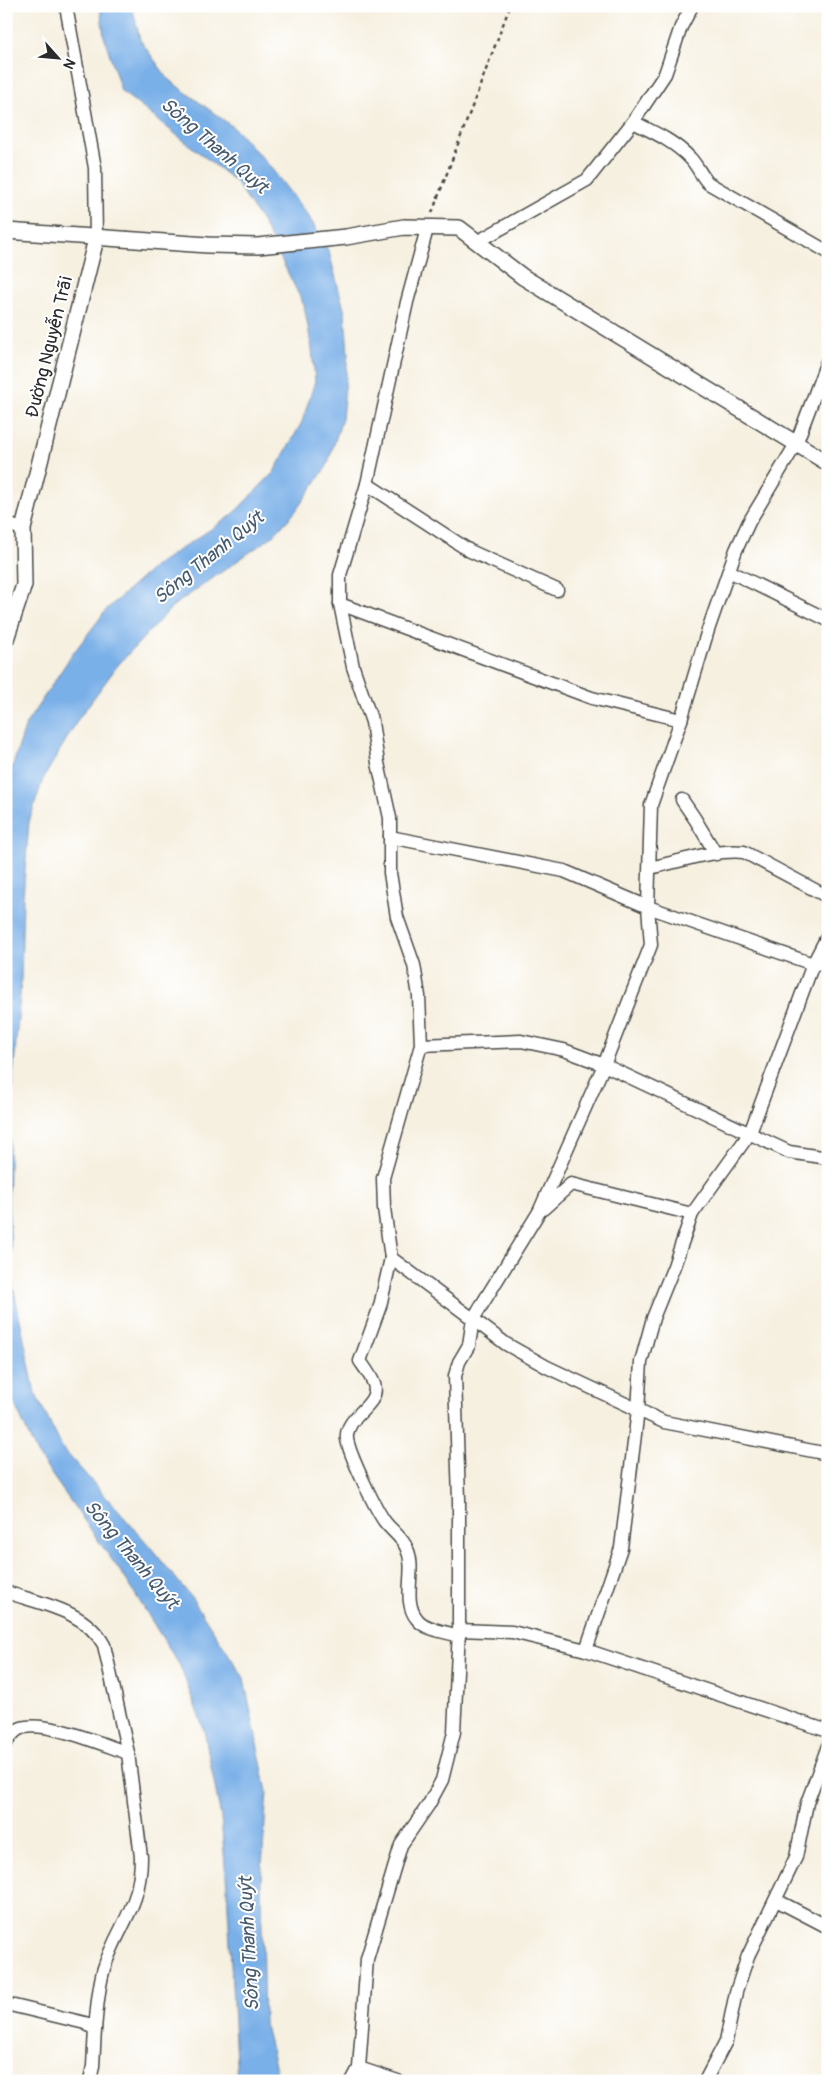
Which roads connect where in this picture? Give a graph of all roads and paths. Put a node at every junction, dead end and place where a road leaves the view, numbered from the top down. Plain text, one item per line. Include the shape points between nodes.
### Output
1 (66, 6) edge
2 (510, 6) edge
3 (692, 6) edge
4 (634, 122) junction
5 (427, 229) junction
6 (6, 231) edge
7 (96, 239) junction
8 (477, 242) junction
9 (828, 252) edge
10 (828, 359) edge
11 (796, 444) junction
12 (828, 463) edge
13 (368, 484) junction
14 (6, 524) edge
15 (22, 529) junction
16 (729, 571) junction
17 (557, 590) dead end
18 (340, 604) junction
19 (828, 620) edge
20 (6, 639) edge
21 (681, 720) junction
22 (682, 800) dead end
23 (390, 837) junction
24 (716, 854) junction
25 (650, 868) junction
26 (828, 897) edge
27 (648, 907) junction
28 (828, 935) edge
29 (828, 963) edge
30 (813, 964) junction
31 (421, 1045) junction
32 (604, 1065) junction
33 (750, 1133) junction
34 (828, 1158) edge
35 (539, 1212) junction
36 (692, 1214) junction
37 (391, 1258) junction
38 (473, 1319) junction
39 (638, 1410) junction
40 (828, 1454) edge
41 (6, 1592) edge
42 (459, 1633) junction
43 (586, 1650) junction
44 (828, 1731) edge
45 (6, 1742) edge
46 (828, 1746) edge
47 (128, 1753) junction
48 (776, 1900) junction
49 (828, 1927) edge
50 (6, 2004) edge
51 (95, 2029) junction
52 (359, 2068) junction
53 (90, 2081) edge
54 (352, 2081) edge
55 (398, 2081) edge
56 (705, 2081) edge

1 - 7 street via 95,168
2 - 5 path
3 - 4 street via 665,74
4 - 8 street via 587,180
4 - 9 street via 676,146 691,159 708,183
5 - 7 street via 404,227 258,246
5 - 8 street via 460,228
5 - 13 street via 407,302
6 - 7 street
7 - 15 street, Đường Nguyễn Trãi
8 - 11 street via 523,277
10 - 11 street
11 - 12 street
11 - 16 street via 749,522
13 - 17 street via 470,551
13 - 18 street via 340,576
14 - 15 street
15 - 20 street, Đường Nguyễn Trãi via 24,585
16 - 19 street
16 - 21 street
18 - 21 street via 592,698
18 - 23 street via 353,667 372,722 390,818
21 - 25 street via 651,805
22 - 24 street
23 - 27 street via 564,871
23 - 31 street via 390,873 397,917 414,965
24 - 25 street
24 - 26 street via 734,850 744,852
25 - 27 street
27 - 30 street
27 - 32 street via 651,945
28 - 30 street
29 - 30 street
30 - 33 street
31 - 32 street via 521,1042 564,1050
31 - 37 street via 383,1178
32 - 33 street
32 - 35 street
33 - 34 street via 789,1152
33 - 36 street
35 - 36 street via 571,1184
35 - 38 street
36 - 39 street via 648,1336 641,1362
37 - 38 street
37 - 42 street via 380,1306 360,1360 375,1385 374,1393 353,1419 347,1438 355,1464 384,1521 408,1550 410,1599 417,1619 423,1624
38 - 39 street via 539,1363
38 - 42 street via 469,1345 455,1376
39 - 40 street via 664,1422
39 - 43 street via 621,1548
41 - 47 street via 74,1615 98,1634 104,1645
42 - 43 street via 512,1632
42 - 52 street via 454,1732 442,1780 401,1845 367,1958
43 - 44 street
45 - 47 street via 20,1728 34,1726 68,1732
46 - 48 street via 807,1803 796,1857
47 - 51 street via 141,1873 132,1908 104,1969
48 - 49 street
48 - 56 street via 748,1956 736,1992 726,2041
50 - 51 street
51 - 53 street
52 - 54 street
52 - 55 street

